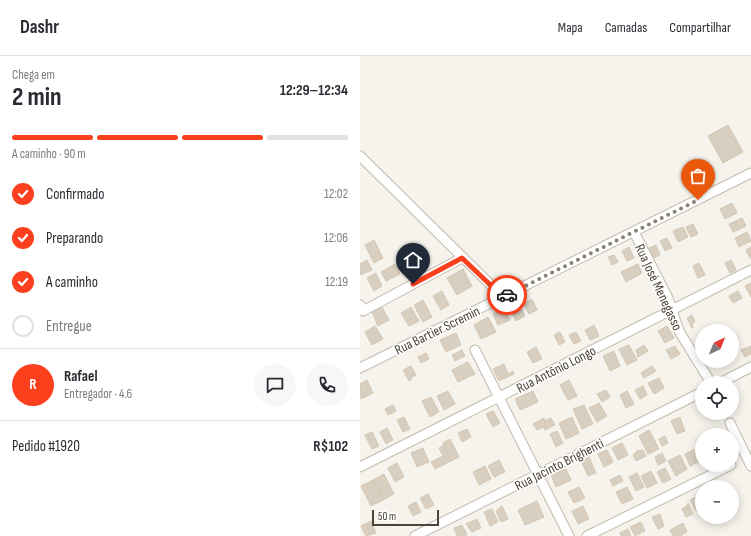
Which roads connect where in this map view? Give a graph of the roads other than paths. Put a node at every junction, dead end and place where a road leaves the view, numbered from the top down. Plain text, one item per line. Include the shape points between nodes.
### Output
1 (360, 156) edge
2 (750, 175) edge
3 (634, 232) junction
4 (462, 258) junction
5 (751, 270) edge
6 (503, 297) junction
7 (360, 305) edge
8 (673, 310) junction
9 (475, 350) dead end
10 (751, 367) edge
11 (360, 368) edge
12 (708, 376) edge
13 (734, 376) edge
14 (695, 396) edge
15 (499, 397) junction
16 (730, 423) dead end
17 (749, 456) edge
18 (739, 461) edge
19 (751, 466) edge
20 (360, 467) edge
21 (718, 472) edge
22 (538, 474) junction
23 (415, 536) edge
24 (569, 536) edge
25 (587, 536) edge

1 - 4 street
2 - 3 street, Rua Bartier Scremin
3 - 6 street, Rua Bartier Scremin
3 - 8 street, Rua José Menegasso
4 - 6 street
4 - 7 street via 363,311
5 - 8 street, Rua Antônio Longo
6 - 11 street, Rua Bartier Scremin
8 - 12 street, Rua José Menegasso via 679,331
8 - 15 street, Rua Antônio Longo
9 - 15 street
10 - 13 street
14 - 22 street, Rua Jacinto Brighenti
15 - 20 street, Rua Antônio Longo
15 - 22 street
16 - 17 street
17 - 18 street
17 - 19 street
21 - 25 street
22 - 23 street, Rua Jacinto Brighenti
22 - 24 street

